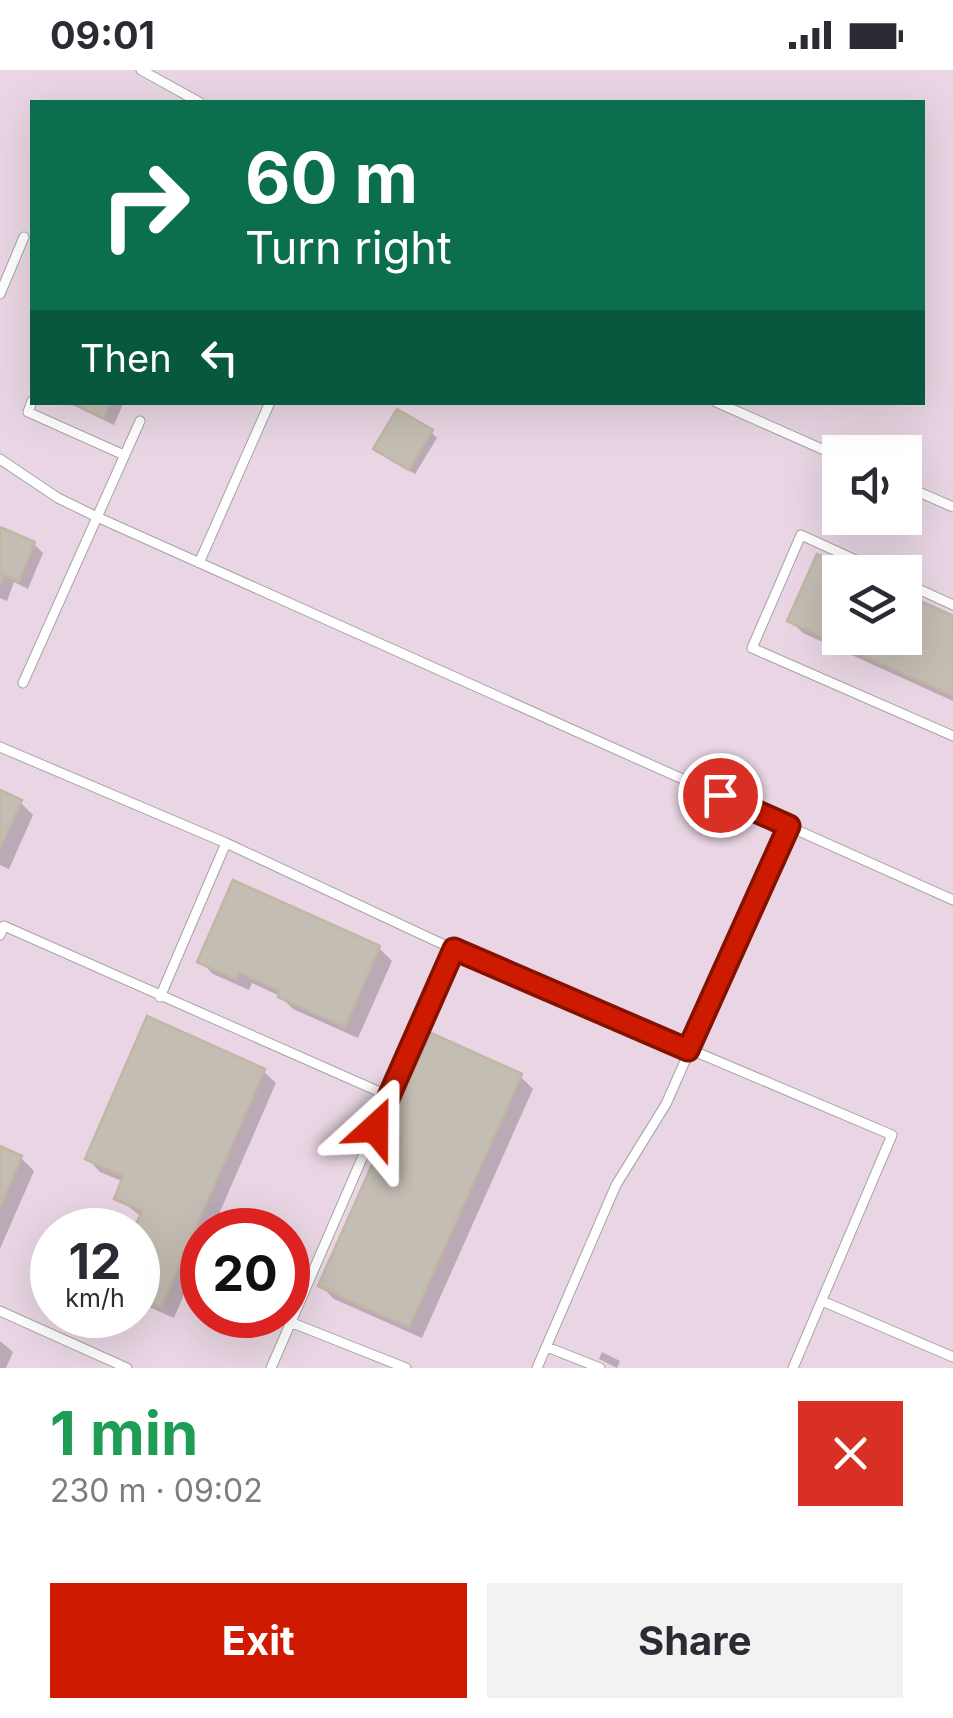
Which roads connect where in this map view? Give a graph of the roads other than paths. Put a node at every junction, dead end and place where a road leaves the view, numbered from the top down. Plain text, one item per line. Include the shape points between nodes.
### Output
1 (141, 70) edge
2 (195, 100) edge
3 (24, 237) dead end
4 (0, 294) edge
5 (31, 405) edge
6 (269, 405) edge
7 (723, 405) edge
8 (140, 420) dead end
9 (822, 449) edge
10 (124, 455) junction
11 (0, 459) edge
12 (922, 493) edge
13 (953, 507) edge
14 (96, 517) junction
15 (843, 555) edge
16 (199, 563) junction
17 (922, 591) edge
18 (953, 605) edge
19 (23, 683) dead end
20 (953, 736) edge
21 (0, 746) edge
22 (789, 826) junction
23 (226, 843) junction
24 (953, 900) edge
25 (0, 934) edge
26 (454, 949) junction
27 (160, 997) junction
28 (688, 1050) junction
29 (389, 1096) junction
30 (310, 1276) edge
31 (822, 1300) junction
32 (0, 1311) edge
33 (310, 1330) edge
34 (283, 1338) edge
35 (547, 1347) junction
36 (953, 1357) edge
37 (127, 1368) edge
38 (271, 1368) edge
39 (406, 1368) edge
40 (537, 1368) edge
41 (600, 1368) edge
42 (793, 1368) edge

1 - 2 lane
3 - 4 lane
5 - 10 lane via 28,412
6 - 16 lane
7 - 9 lane
8 - 10 lane
10 - 14 lane
11 - 14 lane
12 - 13 lane
14 - 16 lane
14 - 19 lane
15 - 20 lane via 800,536 752,648
16 - 22 lane
17 - 18 lane
21 - 23 lane
22 - 24 lane
22 - 28 lane
23 - 26 lane
23 - 27 lane
25 - 27 lane via 4,926
26 - 28 lane
26 - 29 lane
27 - 29 lane
28 - 31 lane via 892,1135
28 - 35 lane via 666,1104 616,1185
29 - 30 lane
31 - 36 lane
31 - 42 lane
32 - 37 lane
33 - 39 lane
34 - 38 lane
35 - 40 lane
35 - 41 lane

